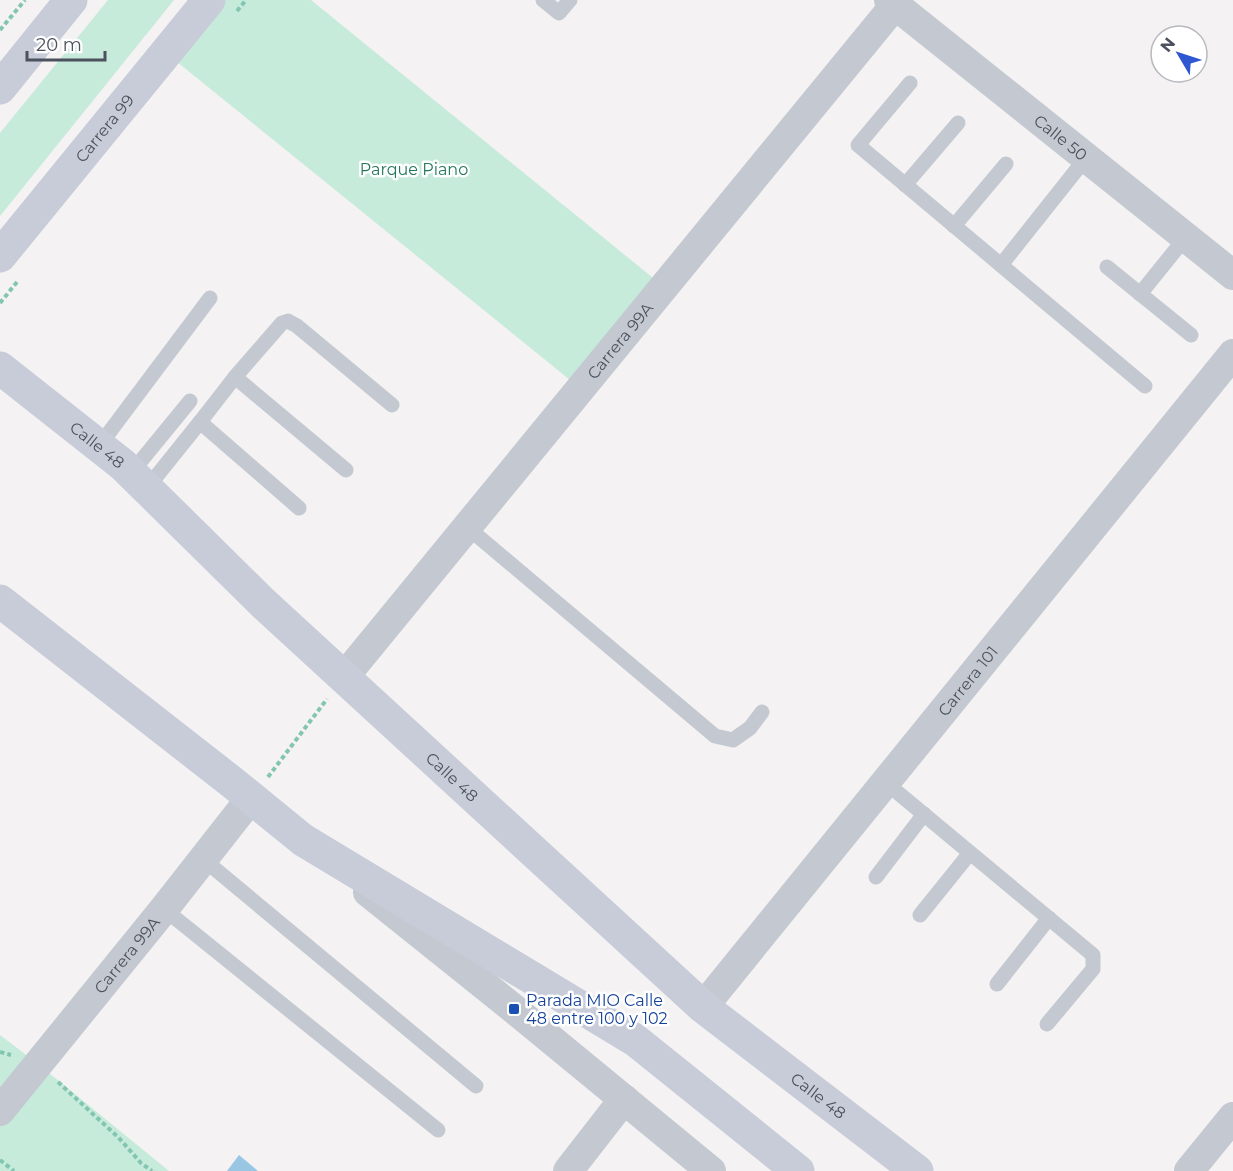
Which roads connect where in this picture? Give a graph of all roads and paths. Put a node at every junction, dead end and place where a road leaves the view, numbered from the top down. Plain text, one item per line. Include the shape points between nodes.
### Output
1 (25, 0) edge
2 (71, 0) edge
3 (208, 0) edge
4 (543, 0) edge
5 (570, 0) edge
6 (892, 2) edge
7 (0, 30) edge
8 (910, 83) dead end
9 (0, 88) edge
10 (958, 123) dead end
11 (1086, 158) junction
12 (1006, 164) dead end
13 (905, 185) junction
14 (954, 226) junction
15 (1186, 237) junction
16 (0, 256) edge
17 (1002, 266) junction
18 (1107, 267) dead end
19 (1233, 275) edge
20 (1140, 294) junction
21 (210, 298) dead end
22 (1191, 335) dead end
23 (1233, 354) edge
24 (0, 368) edge
25 (235, 377) junction
26 (1145, 386) dead end
27 (190, 400) dead end
28 (392, 405) dead end
29 (200, 422) junction
30 (99, 446) junction
31 (346, 470) dead end
32 (139, 481) junction
33 (299, 508) dead end
34 (467, 527) junction
35 (0, 601) edge
36 (344, 677) junction
37 (762, 712) dead end
38 (885, 782) junction
39 (251, 798) junction
40 (924, 814) junction
41 (303, 840) junction
42 (970, 853) junction
43 (203, 858) junction
44 (876, 877) dead end
45 (164, 909) junction
46 (920, 915) dead end
47 (1049, 918) junction
48 (997, 984) dead end
49 (703, 1007) junction
50 (1047, 1024) dead end
51 (38, 1064) junction
52 (476, 1086) dead end
53 (624, 1100) junction
54 (0, 1111) edge
55 (1233, 1117) edge
56 (438, 1130) dead end
57 (0, 1160) edge
58 (141, 1163) junction
59 (14, 1171) edge
60 (141, 1171) edge
61 (152, 1171) edge
62 (567, 1171) edge
63 (711, 1171) edge
64 (798, 1171) edge
65 (917, 1171) edge
66 (1189, 1171) edge

1 - 7 path
2 - 9 main road
3 - 16 main road, Carrera 99
4 - 5 lane via 559,13
6 - 11 street, Calle 50
6 - 34 street, Carrera 99A
8 - 13 lane via 858,145
10 - 13 lane
11 - 15 street, Calle 50
11 - 17 lane
12 - 14 lane
13 - 14 lane
14 - 17 lane
15 - 19 street, Calle 50
15 - 20 lane
17 - 26 lane
18 - 20 lane
20 - 22 lane
21 - 30 lane
23 - 38 street, Carrera 101
24 - 30 main road, Calle 48
25 - 28 lane via 288,321
25 - 29 lane
25 - 31 lane
27 - 32 lane
29 - 32 lane
29 - 33 lane
30 - 32 main road, Calle 48
32 - 36 main road, Calle 48
34 - 36 street, Carrera 99A
34 - 37 lane via 715,736 733,740 750,728
35 - 39 main road
36 - 39 path
36 - 49 main road, Calle 48
38 - 40 lane
38 - 49 street, Carrera 101
39 - 41 main road
39 - 43 street, Carrera 99A
40 - 42 lane
40 - 44 lane
41 - 53 street
41 - 64 main road via 635,1040
42 - 46 lane
42 - 47 lane
43 - 45 street, Carrera 99A
43 - 52 lane
45 - 51 street, Carrera 99A
45 - 56 lane
47 - 48 lane
47 - 50 lane via 1094,955 1093,969
49 - 65 main road, Calle 48
51 - 54 street, Carrera 99A
51 - 58 path
53 - 62 street
53 - 63 street
55 - 66 street
57 - 59 path
58 - 60 path
58 - 61 path

